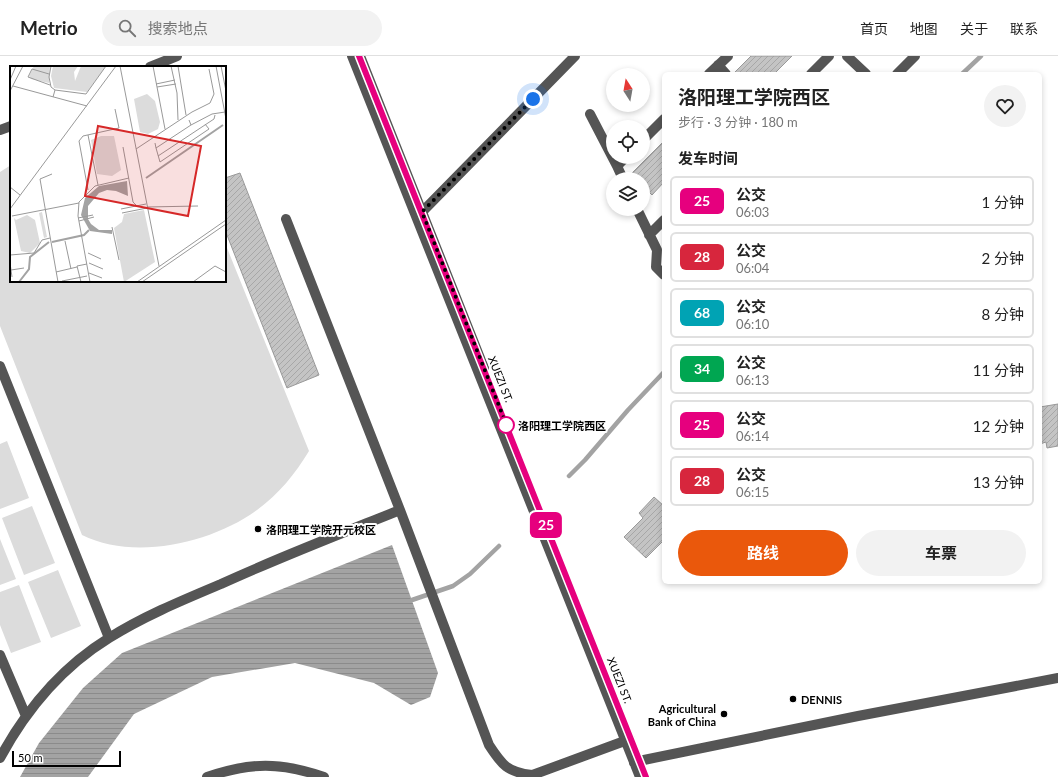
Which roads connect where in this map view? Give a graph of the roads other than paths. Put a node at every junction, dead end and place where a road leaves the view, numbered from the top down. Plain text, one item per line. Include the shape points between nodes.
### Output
1 (176, 56) edge
2 (352, 56) edge
3 (360, 56) edge
4 (575, 56) edge
5 (728, 56) edge
6 (829, 56) edge
7 (848, 56) edge
8 (915, 56) edge
9 (718, 65) junction
10 (152, 66) edge
11 (712, 72) edge
12 (724, 72) edge
13 (813, 72) edge
14 (864, 72) edge
15 (899, 72) edge
16 (590, 114) dead end
17 (662, 121) edge
18 (10, 126) edge
19 (0, 130) edge
20 (650, 133) edge
21 (617, 166) joint
22 (620, 172) edge
23 (419, 214) junction
24 (640, 216) edge
25 (286, 220) dead end
26 (662, 222) edge
27 (649, 235) junction
28 (662, 273) edge
29 (0, 366) edge
30 (400, 510) junction
31 (109, 638) junction
32 (0, 655) edge
33 (1058, 678) edge
34 (26, 716) junction
35 (627, 739) junction
36 (0, 758) edge
37 (636, 762) junction
38 (529, 776) edge
39 (207, 777) edge
40 (324, 777) edge
41 (640, 777) edge
42 (646, 777) edge

1 - 10 street
2 - 23 street, XUEZI ST.
3 - 23 street, XUEZI ST.
4 - 23 street
5 - 9 street
6 - 13 street
7 - 14 street
8 - 15 street
9 - 11 street
9 - 12 street
16 - 21 street
17 - 20 street
18 - 19 street
21 - 22 street
23 - 35 street, XUEZI ST.
24 - 27 street
25 - 30 street
26 - 27 street
27 - 28 street via 656,250 656,266
29 - 31 street
30 - 31 street via 270,562 149,616
30 - 38 street via 488,745 504,765 517,773
31 - 34 street via 52,684
32 - 34 street
33 - 37 street via 851,717
34 - 36 street
35 - 37 street, XUEZI ST.
35 - 38 street
37 - 41 street, XUEZI ST.
37 - 42 street, XUEZI ST.
39 - 40 street via 239,768 268,765 287,767

